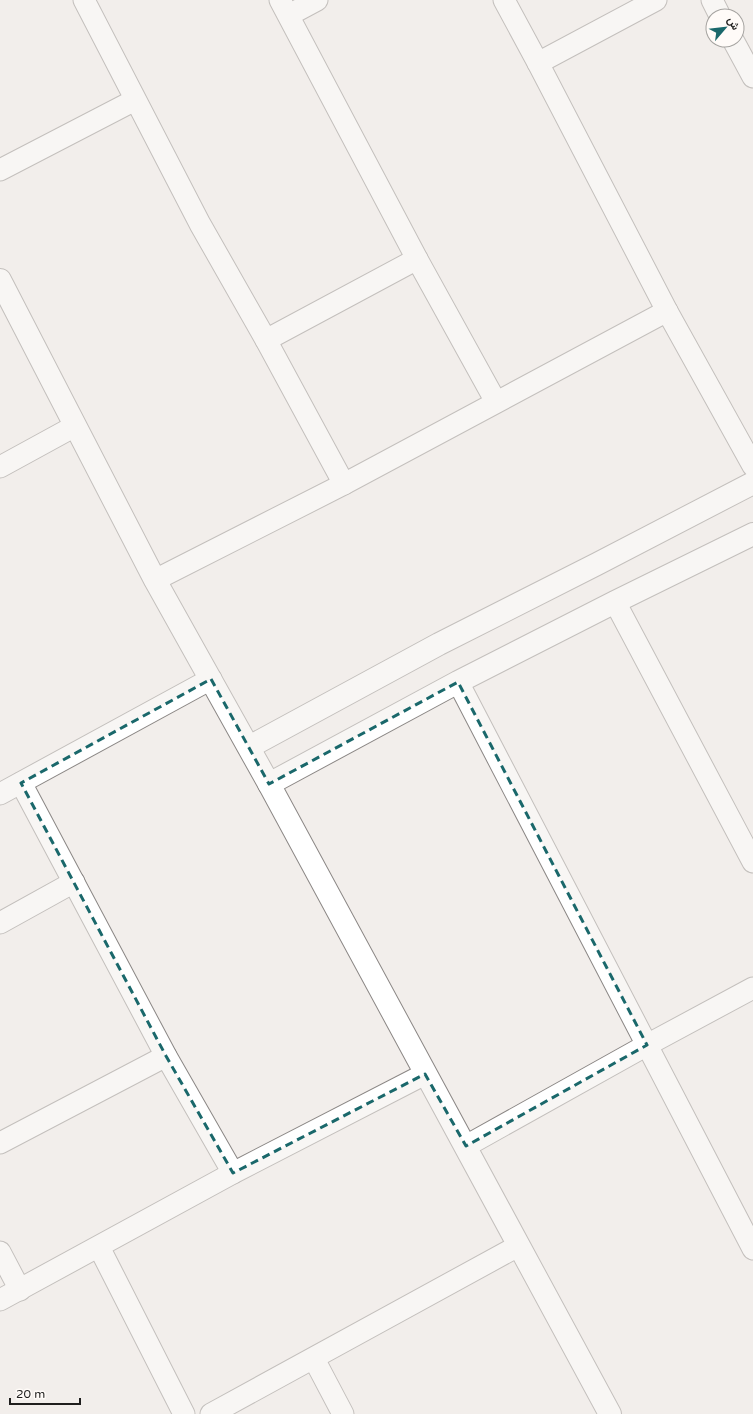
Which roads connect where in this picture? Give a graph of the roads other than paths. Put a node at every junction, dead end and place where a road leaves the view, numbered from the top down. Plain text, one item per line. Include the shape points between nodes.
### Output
1 (84, 0) edge
2 (317, 0) edge
3 (504, 0) edge
4 (656, 0) edge
5 (284, 7) edge
6 (737, 48) edge
7 (538, 63) junction
8 (753, 77) edge
9 (135, 100) junction
10 (0, 170) edge
11 (417, 259) junction
12 (0, 280) edge
13 (667, 311) junction
14 (266, 340) junction
15 (496, 402) junction
16 (75, 426) junction
17 (753, 466) edge
18 (0, 467) edge
19 (753, 483) edge
20 (344, 484) junction
21 (753, 534) edge
22 (155, 580) junction
23 (615, 602) junction
24 (211, 679) junction
25 (458, 682) junction
26 (249, 747) junction
27 (21, 783) junction
28 (269, 784) junction
29 (0, 794) edge
30 (753, 862) edge
31 (74, 882) junction
32 (0, 923) edge
33 (753, 988) edge
34 (647, 1045) junction
35 (166, 1056) junction
36 (425, 1074) junction
37 (0, 1143) edge
38 (466, 1146) junction
39 (233, 1173) junction
40 (99, 1246) junction
41 (518, 1246) junction
42 (753, 1249) edge
43 (0, 1252) edge
44 (20, 1290) junction
45 (0, 1300) edge
46 (314, 1359) junction
47 (184, 1414) edge
48 (211, 1414) edge
49 (343, 1414) edge
50 (610, 1414) edge

1 - 9 street
2 - 5 street
3 - 7 street
4 - 7 street
5 - 11 street
6 - 8 street
7 - 13 street
9 - 10 street
9 - 14 street via 200,224
11 - 14 street
11 - 15 street
12 - 16 street
13 - 15 street
13 - 17 street
14 - 20 street
15 - 20 street
16 - 18 street
16 - 22 street
19 - 26 street via 439,644
20 - 22 street
21 - 23 street
22 - 24 street
23 - 25 street
23 - 30 street
24 - 26 street
24 - 27 street
25 - 28 street
25 - 34 street
26 - 28 street
27 - 29 street
27 - 31 street
28 - 36 street
31 - 32 street
31 - 35 street
33 - 34 street
34 - 38 street
34 - 42 street
35 - 37 street
35 - 39 street
36 - 38 street
36 - 39 street
38 - 41 street
39 - 40 street
40 - 44 street
40 - 47 street
41 - 46 street
41 - 50 street
43 - 44 street
44 - 45 street
46 - 48 street
46 - 49 street

